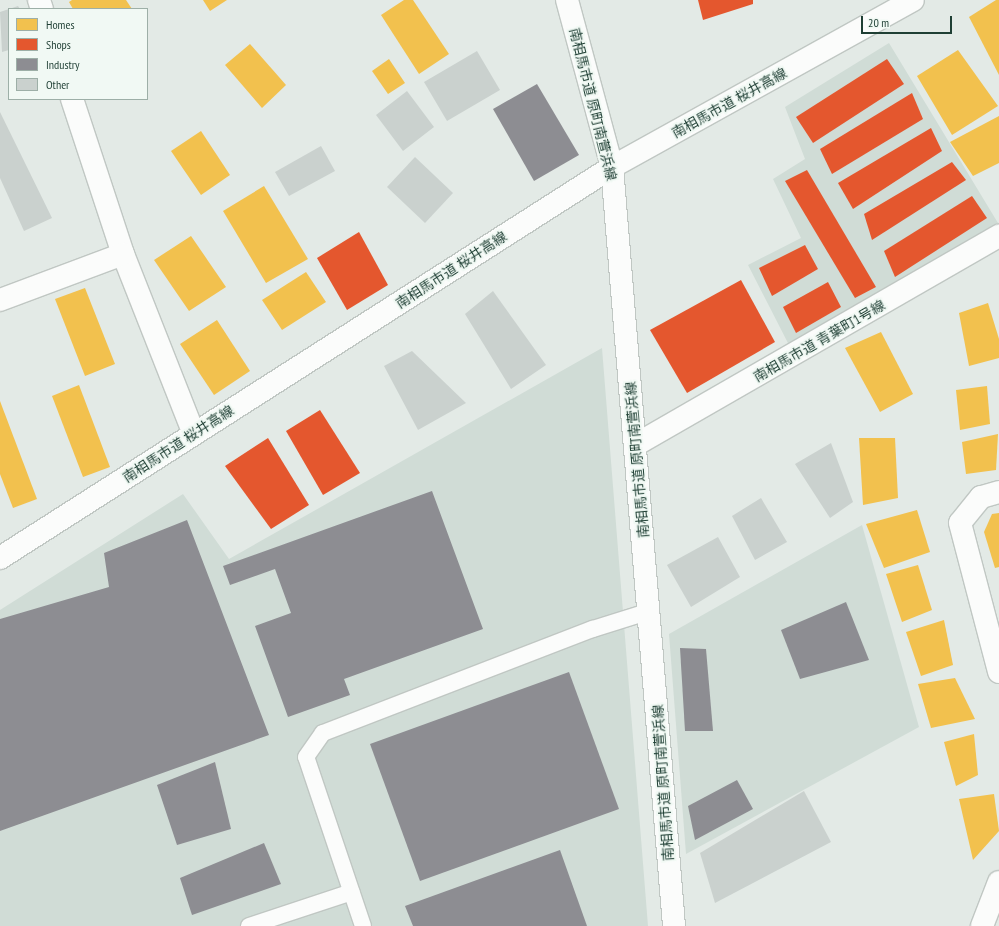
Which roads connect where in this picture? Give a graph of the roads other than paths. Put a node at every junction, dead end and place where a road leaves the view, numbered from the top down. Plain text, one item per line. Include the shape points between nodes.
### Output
1 (567, 0) edge
2 (913, 0) edge
3 (72, 100) edge
4 (612, 168) junction
5 (999, 236) edge
6 (123, 254) junction
7 (0, 300) edge
8 (194, 434) junction
9 (637, 444) junction
10 (999, 492) edge
11 (0, 558) edge
12 (650, 611) junction
13 (999, 672) edge
14 (999, 882) edge
15 (352, 892) junction
16 (249, 926) edge
17 (364, 926) edge
18 (674, 926) edge
19 (982, 926) edge

1 - 4 street, 南相馬市道 原町南萱浜線
2 - 4 street, 南相馬市道 桜井高線
3 - 6 street
4 - 8 street, 南相馬市道 桜井高線
4 - 9 street, 南相馬市道 原町南萱浜線
5 - 9 street, 南相馬市道 青葉町1号線
6 - 7 street
6 - 8 street
8 - 11 street, 南相馬市道 桜井高線
9 - 12 street, 南相馬市道 原町南萱浜線
10 - 13 street via 981,497 960,523
12 - 15 lane via 593,629 323,733 306,757
12 - 18 street, 南相馬市道 原町南萱浜線
14 - 19 street
15 - 16 lane
15 - 17 lane

